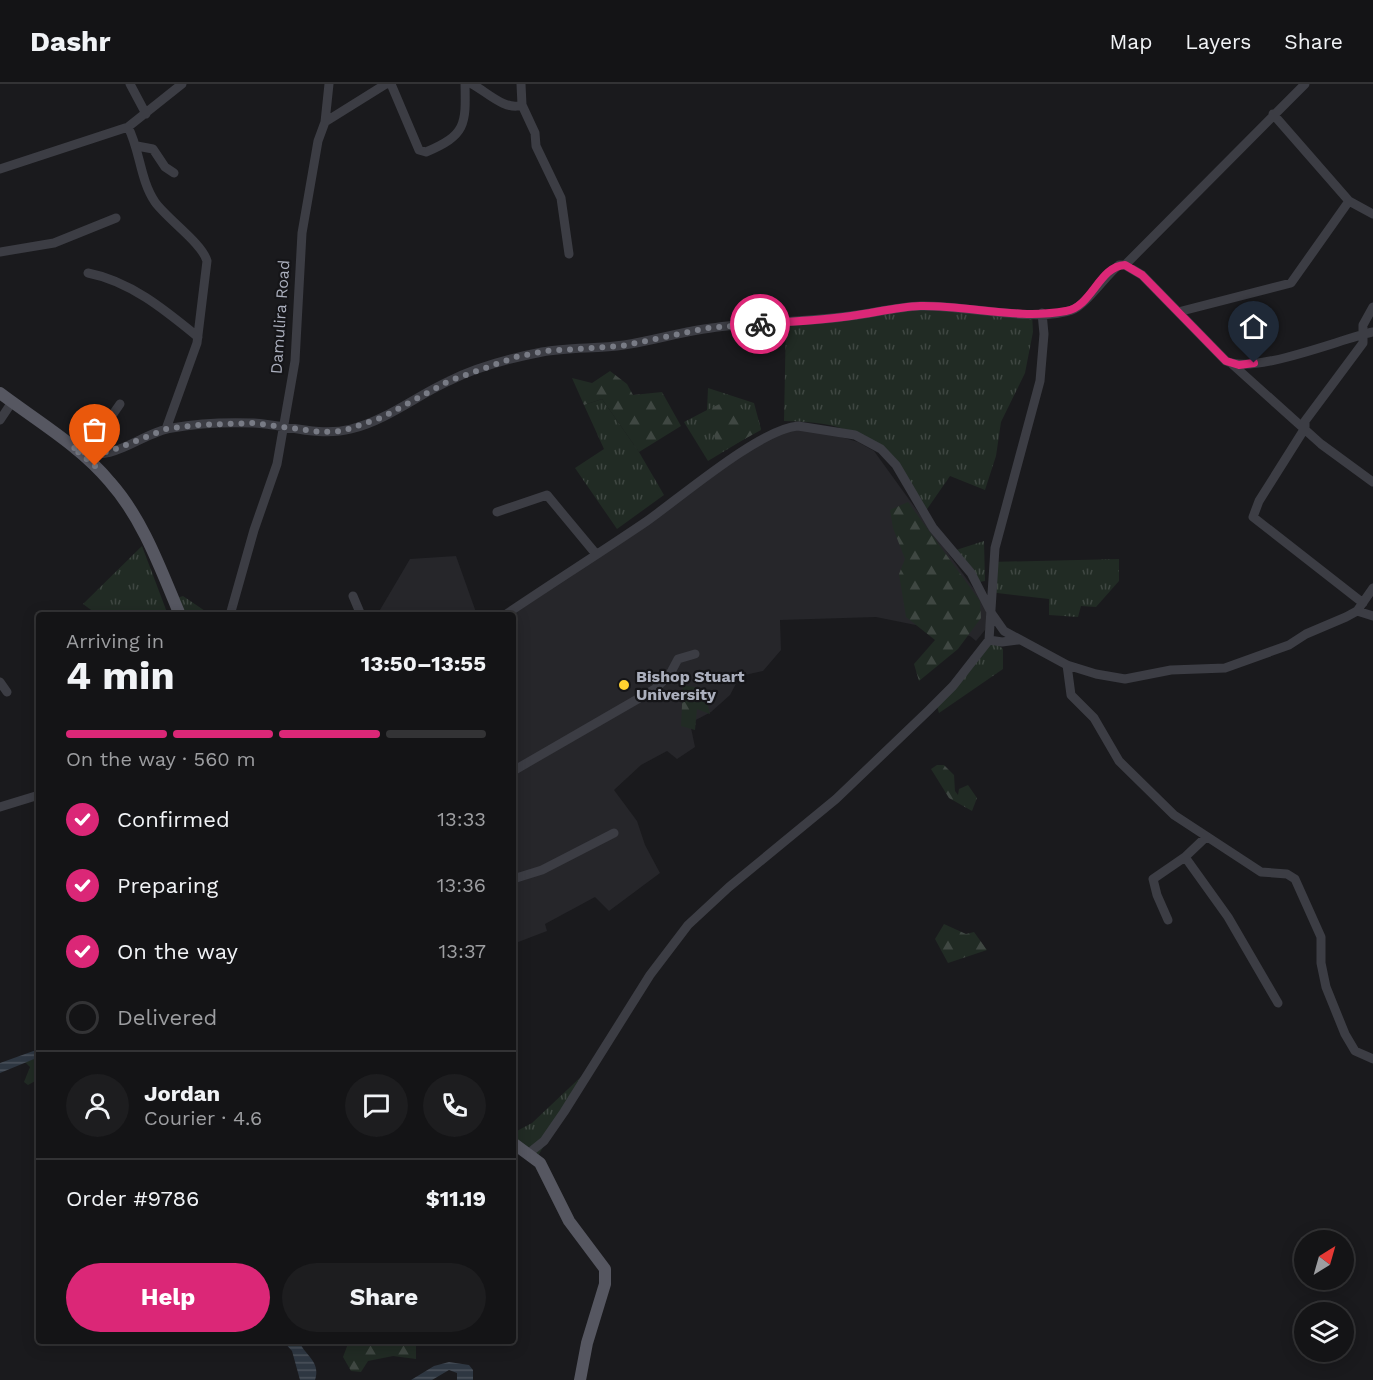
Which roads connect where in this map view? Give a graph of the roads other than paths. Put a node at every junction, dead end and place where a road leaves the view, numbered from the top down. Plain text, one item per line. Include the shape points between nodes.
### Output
1 (130, 84) edge
2 (182, 84) edge
3 (329, 84) edge
4 (386, 84) edge
5 (391, 84) edge
6 (465, 84) edge
7 (472, 84) edge
8 (520, 84) edge
9 (1305, 84) edge
10 (522, 105) junction
11 (146, 114) junction
12 (1273, 114) junction
13 (325, 122) junction
14 (128, 127) junction
15 (137, 146) junction
16 (0, 169) edge
17 (174, 173) dead end
18 (1349, 201) junction
19 (1373, 214) edge
20 (116, 218) dead end
21 (0, 252) edge
22 (569, 254) dead end
23 (1125, 265) junction
24 (88, 273) dead end
25 (1373, 307) edge
26 (1178, 312) junction
27 (1042, 313) junction
28 (1369, 333) edge
29 (198, 337) junction
30 (1232, 364) junction
31 (0, 393) edge
32 (12, 402) junction
33 (120, 404) dead end
34 (0, 420) edge
35 (282, 426) junction
36 (1305, 428) junction
37 (166, 429) junction
38 (72, 447) junction
39 (86, 453) junction
40 (1373, 482) edge
41 (497, 512) dead end
42 (596, 554) junction
43 (1373, 588) edge
44 (352, 596) dead end
45 (1360, 607) junction
46 (179, 612) edge
47 (231, 612) edge
48 (360, 612) edge
49 (509, 612) edge
50 (992, 614) junction
51 (1373, 616) edge
52 (989, 640) junction
53 (1017, 640) junction
54 (695, 654) dead end
55 (1067, 665) junction
56 (0, 682) edge
57 (7, 692) dead end
58 (516, 769) edge
59 (36, 796) edge
60 (0, 807) edge
61 (614, 833) dead end
62 (1206, 837) junction
63 (1185, 857) junction
64 (516, 878) edge
65 (1168, 920) dead end
66 (1278, 1003) dead end
67 (1373, 1059) edge
68 (516, 1145) edge
69 (529, 1153) junction
70 (580, 1380) edge

1 - 11 street
2 - 11 street
3 - 13 street, Damulira Road
4 - 13 street
5 - 6 street via 419,150 426,152 459,131 466,118
7 - 10 street via 507,106
8 - 10 street
9 - 12 street
10 - 22 street via 561,198
11 - 14 street
12 - 18 street
12 - 23 street
13 - 35 street, Damulira Road via 302,233 296,351
14 - 15 street
14 - 16 street
15 - 17 street via 153,149
15 - 29 street via 151,196 205,256
18 - 19 street
18 - 26 street via 1291,283
20 - 21 street via 54,243
23 - 26 street via 1142,275
23 - 27 street via 1114,269 1075,309
24 - 29 street via 113,279
25 - 28 street via 1363,325
26 - 30 street
27 - 35 street via 918,306 707,328 622,346 545,351 462,375 353,429 321,432
27 - 50 street via 1040,381 995,548
28 - 30 street via 1269,361
28 - 36 street via 1305,421
29 - 37 street
30 - 36 street
31 - 32 main road
32 - 34 street
32 - 38 main road
33 - 39 street
35 - 37 street via 223,423
35 - 47 street, Damulira Road via 277,464
36 - 40 street
36 - 45 street via 1253,517
37 - 39 street via 116,451
38 - 39 street
38 - 46 main road via 95,466 122,498 146,539
41 - 42 street via 547,495
42 - 49 street
42 - 50 street via 770,435 798,426 855,435 890,458 933,528 980,586
43 - 45 street
44 - 48 street
45 - 51 street
45 - 55 street via 1289,645 1225,668 1171,670 1125,679
50 - 52 street
50 - 53 street via 1004,631
52 - 53 street
52 - 69 street via 929,711 836,799 729,886 688,925 650,975 564,1113 544,1141
53 - 55 street
54 - 58 street via 678,659 655,689
55 - 62 street via 1071,695 1094,718 1119,761 1174,815
56 - 57 street
59 - 60 street
61 - 64 street via 542,870
62 - 63 street
62 - 67 street via 1262,872 1287,874 1294,879 1321,937 1326,987 1345,1034 1356,1051
63 - 65 street via 1153,879
63 - 66 street via 1228,917
68 - 69 main road
69 - 70 main road via 544,1168 574,1229 605,1269 605,1284

